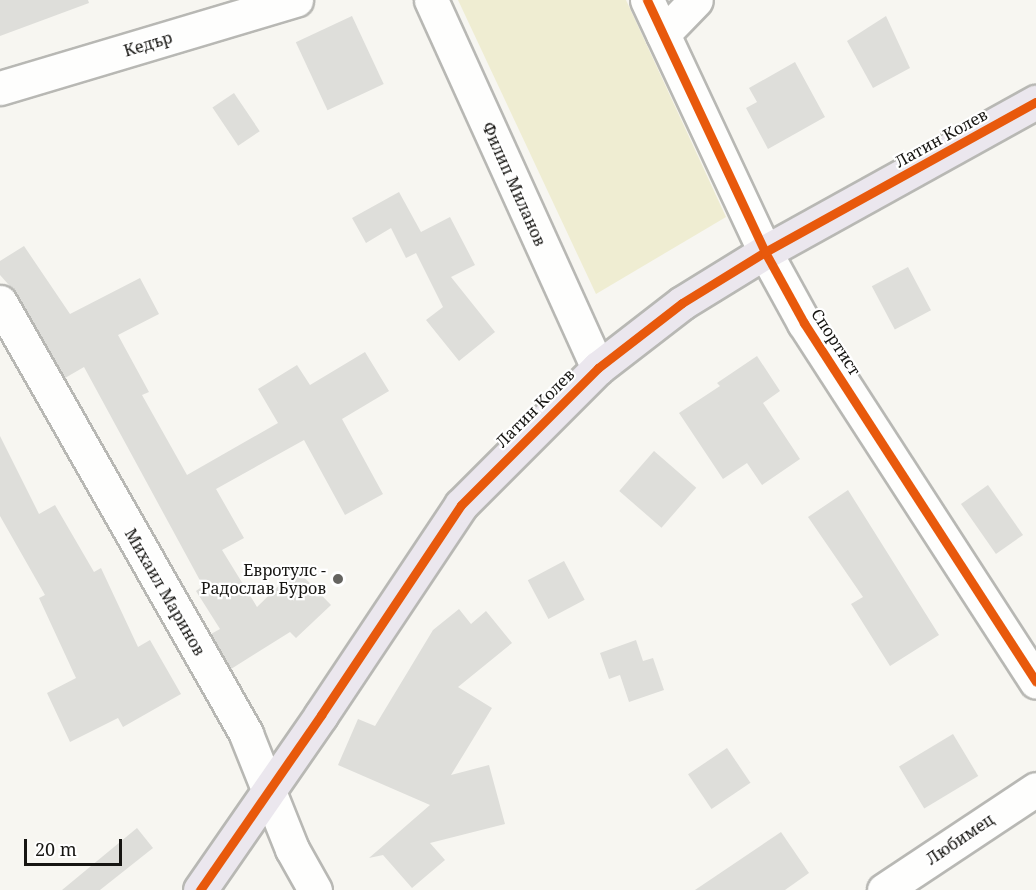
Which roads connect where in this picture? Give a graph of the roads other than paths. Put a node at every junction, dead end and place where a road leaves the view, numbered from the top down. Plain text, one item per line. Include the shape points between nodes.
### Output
1 (296, 0) edge
2 (431, 0) edge
3 (647, 0) edge
4 (696, 0) edge
5 (663, 34) junction
6 (0, 88) edge
7 (1036, 102) edge
8 (765, 252) junction
9 (0, 302) edge
10 (598, 368) junction
11 (1036, 681) edge
12 (1036, 789) edge
13 (269, 792) junction
14 (200, 890) edge
15 (315, 890) edge
16 (884, 890) edge

1 - 6 street, Кедър
2 - 10 street, Филип Миланов
3 - 5 street, Спортист
4 - 5 street
5 - 8 street, Спортист
7 - 8 main road, Латин Колев
8 - 10 main road, Латин Колев via 682,303
8 - 11 street, Спортист via 804,323
9 - 13 street, Михаил Маринов via 246,734
10 - 13 main road, Латин Колев via 461,505
12 - 16 street, Любимец
13 - 14 main road, Латин Колев
13 - 15 street, Михаил Маринов via 292,849

